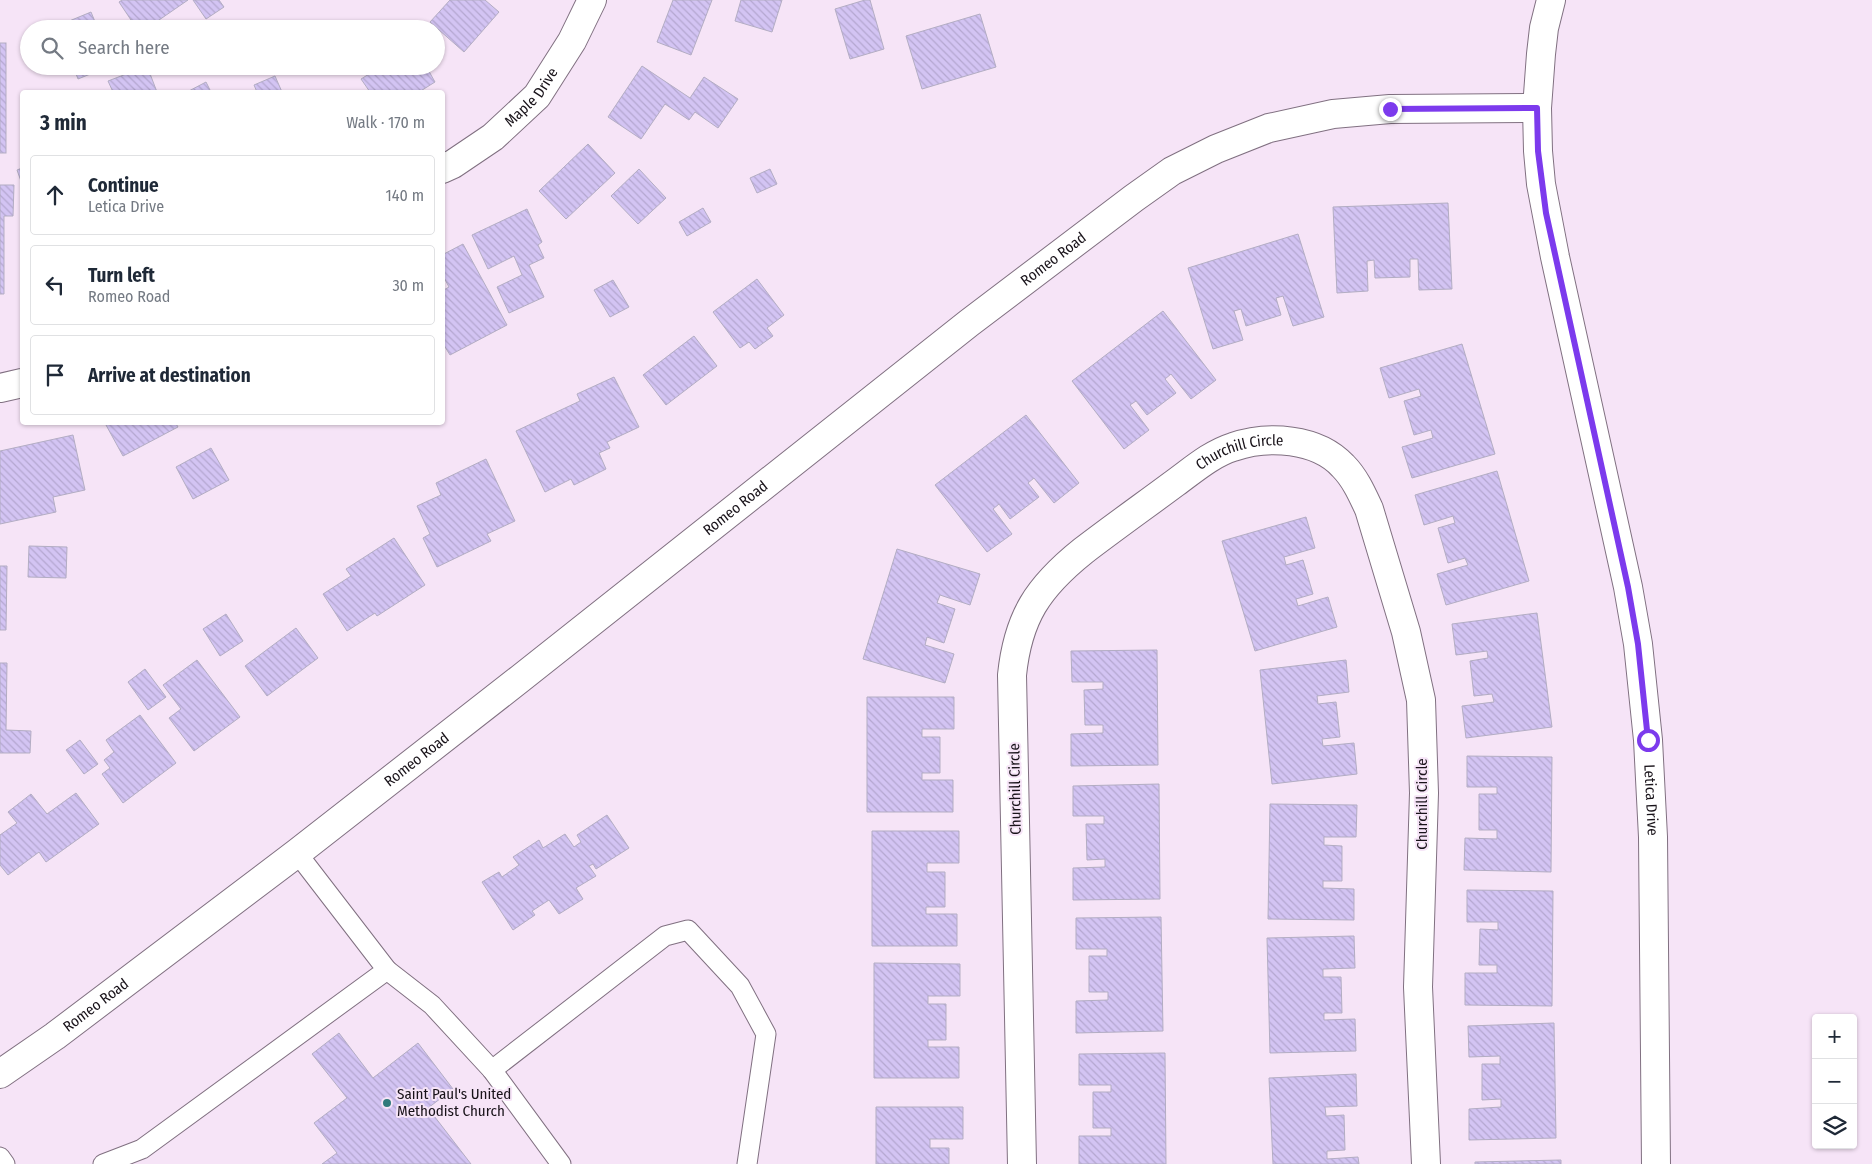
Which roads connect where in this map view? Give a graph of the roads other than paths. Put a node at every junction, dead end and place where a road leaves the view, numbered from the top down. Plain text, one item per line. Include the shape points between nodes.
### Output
1 (592, 0) edge
2 (1552, 0) edge
3 (1537, 108) junction
4 (445, 168) edge
5 (20, 383) edge
6 (0, 388) edge
7 (296, 853) junction
8 (387, 970) junction
9 (3, 1066) edge
10 (492, 1070) junction
11 (0, 1157) edge
12 (5, 1164) edge
13 (103, 1164) edge
14 (561, 1164) edge
15 (747, 1164) edge
16 (1022, 1164) edge
17 (1426, 1164) edge
18 (1656, 1164) edge

1 - 4 street, Maple Drive via 572,41 537,96 493,136
2 - 3 street, Letica Drive via 1544,28
3 - 7 street, Romeo Road via 1390,109 1333,114 1269,128 1216,149 1172,172 969,323
3 - 18 street, Letica Drive via 1538,151 1546,213 1638,644 1648,740 1652,837
5 - 6 street
7 - 8 lane
7 - 9 street, Romeo Road via 55,1036
8 - 10 lane via 432,1005
8 - 13 lane via 142,1149
10 - 14 lane
10 - 15 lane via 664,936 688,930 740,986 766,1034
11 - 12 lane
16 - 17 street, Churchill Circle via 1012,675 1019,633 1034,601 1064,566 1082,551 1206,460 1231,448 1267,440 1320,449 1343,466 1360,490 1369,508 1406,632 1421,700 1424,793 1418,988

